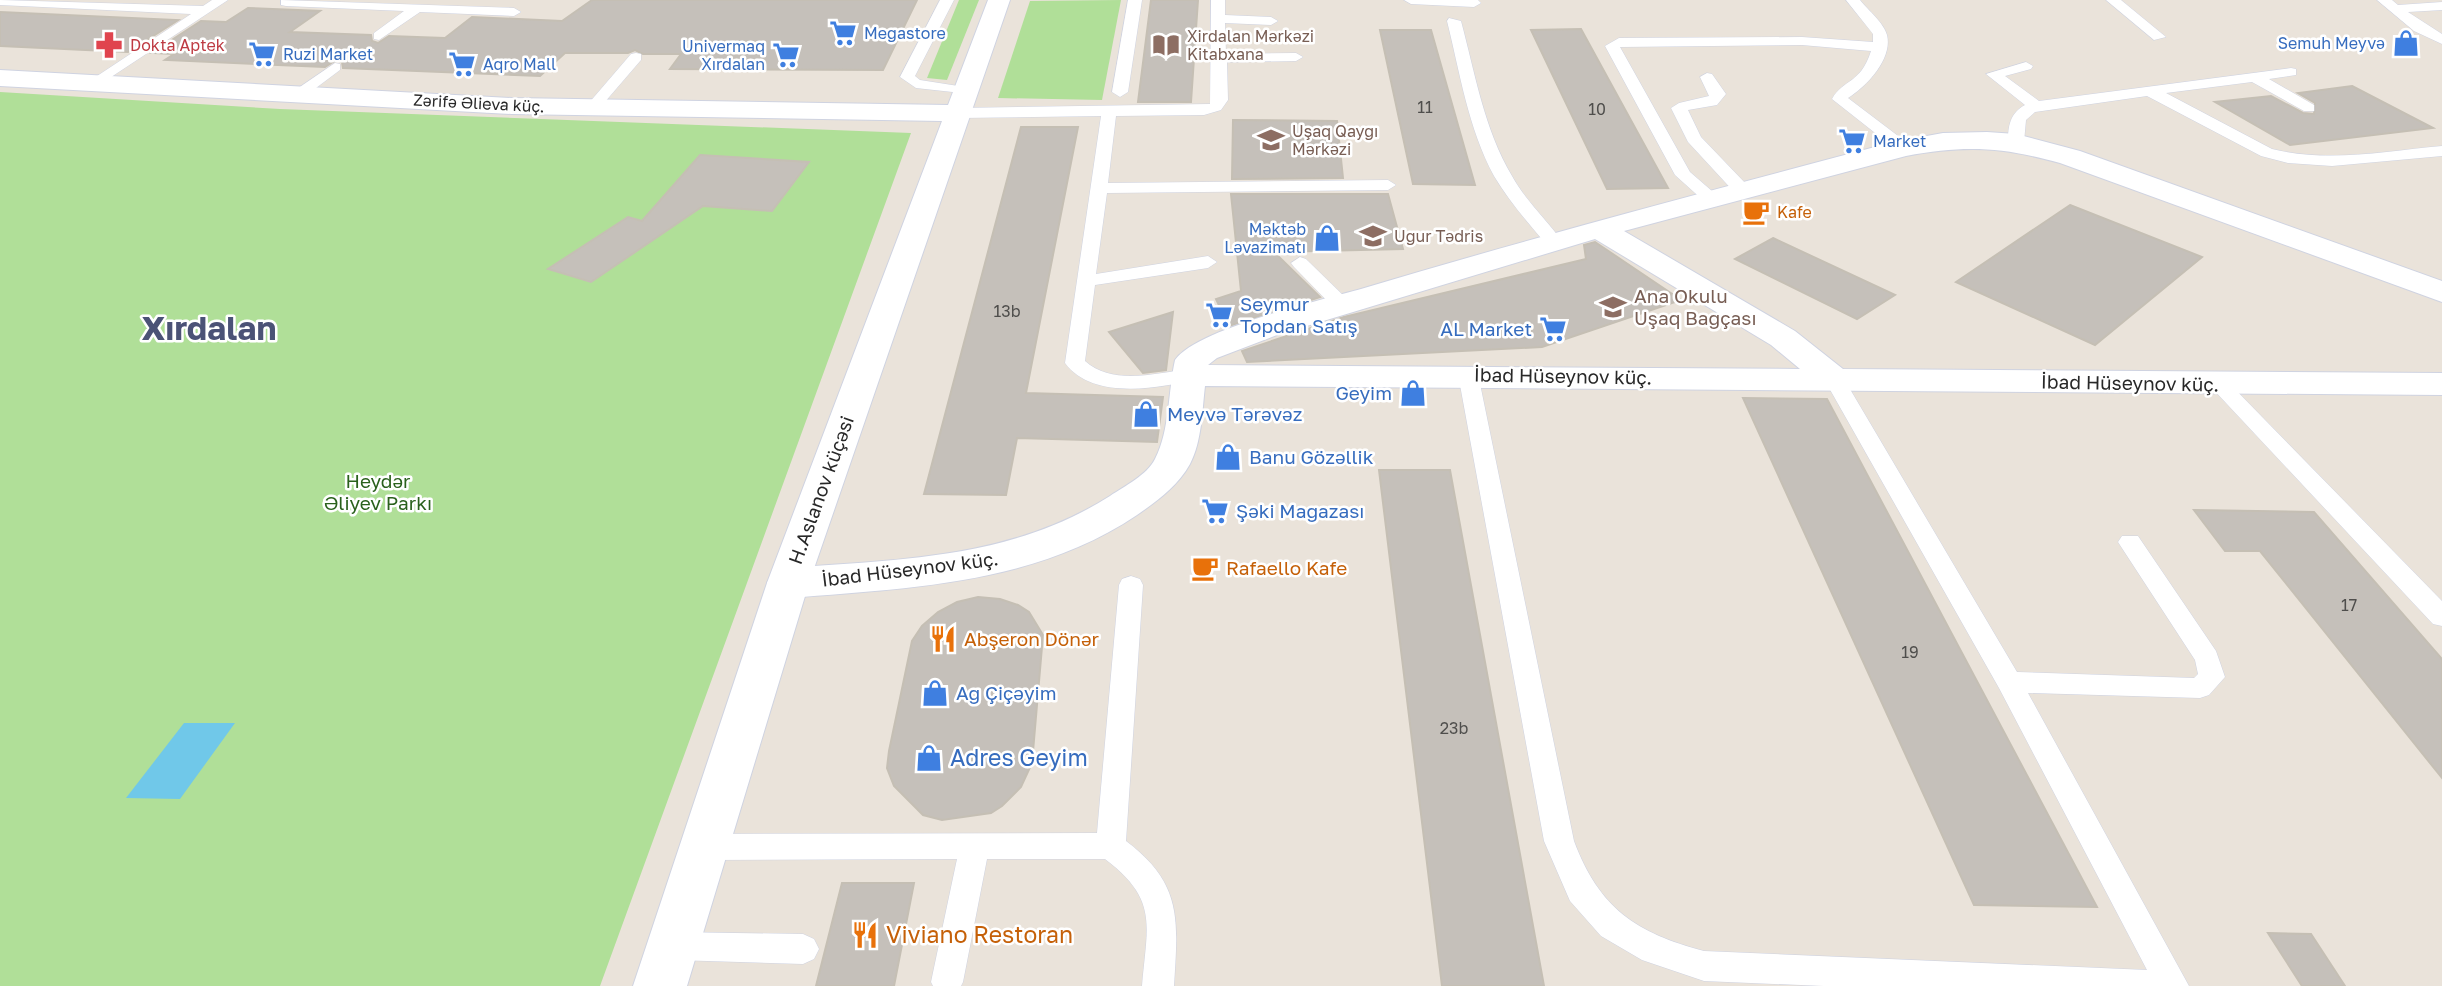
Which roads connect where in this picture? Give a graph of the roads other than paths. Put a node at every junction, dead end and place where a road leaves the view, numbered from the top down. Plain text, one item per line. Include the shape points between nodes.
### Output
1 (221, 0) edge
2 (947, 0) edge
3 (999, 0) edge
4 (1135, 0) edge
5 (1218, 0) edge
6 (1415, 0) edge
7 (1853, 0) edge
8 (2113, 0) edge
9 (0, 1) edge
10 (45, 1) edge
11 (286, 2) dead end
12 (1474, 3) dead end
13 (2389, 4) edge
14 (2442, 6) edge
15 (416, 8) junction
16 (204, 10) junction
17 (514, 12) dead end
18 (1219, 19) junction
19 (1271, 21) dead end
20 (1454, 21) dead end
21 (379, 36) dead end
22 (2159, 37) dead end
23 (2442, 40) edge
24 (1878, 47) junction
25 (636, 57) dead end
26 (1296, 57) dead end
27 (1219, 58) junction
28 (2025, 66) dead end
29 (335, 67) dead end
30 (2291, 72) dead end
31 (1707, 77) dead end
32 (2254, 77) junction
33 (0, 78) edge
34 (96, 83) junction
35 (2150, 91) junction
36 (1120, 92) dead end
37 (299, 94) junction
38 (963, 102) junction
39 (2036, 106) junction
40 (593, 107) junction
41 (2309, 108) dead end
42 (1109, 112) junction
43 (2016, 142) junction
44 (1904, 148) junction
45 (2442, 151) edge
46 (1388, 185) dead end
47 (1098, 188) junction
48 (1742, 190) junction
49 (1711, 198) junction
50 (1599, 229) junction
51 (1553, 242) junction
52 (1208, 262) dead end
53 (1300, 263) dead end
54 (1085, 281) junction
55 (2442, 292) edge
56 (1342, 305) junction
57 (1189, 374) junction
58 (1468, 374) junction
59 (1834, 379) junction
60 (2219, 384) junction
61 (2442, 384) edge
62 (2130, 542) dead end
63 (788, 583) junction
64 (1130, 584) dead end
65 (2441, 615) edge
66 (2009, 682) junction
67 (975, 846) junction
68 (1111, 846) junction
69 (704, 847) junction
70 (674, 946) junction
71 (803, 949) dead end
72 (947, 982) dead end
73 (660, 986) edge
74 (1158, 986) edge
75 (2173, 986) edge

1 - 16 lane
2 - 38 lane via 908,77
3 - 38 street, H.Aslanov küçəsi
4 - 36 lane
5 - 18 lane
6 - 12 lane
7 - 24 lane via 1880,33
8 - 22 lane
9 - 10 lane
10 - 16 lane
11 - 15 lane
13 - 14 lane
13 - 23 lane
15 - 17 lane
15 - 21 lane
16 - 34 lane
18 - 19 lane
18 - 27 lane
20 - 51 lane via 1497,166
24 - 44 lane via 1867,78 1840,99
24 - 49 lane via 1802,41 1612,46 1683,175
25 - 40 lane
26 - 27 lane
27 - 42 lane via 1220,100 1216,107
28 - 39 lane via 1993,74
29 - 37 lane
30 - 32 lane
31 - 48 lane via 1717,99 1679,108 1694,139
32 - 35 lane
32 - 41 lane
33 - 34 street, Zərifə Əlieva küç.
34 - 37 street, Zərifə Əlieva küç.
35 - 39 lane
35 - 45 lane via 2267,153 2287,159
37 - 40 street, Zərifə Əlieva küç.
38 - 40 street, Zərifə Əlieva küç.
38 - 42 lane
38 - 63 street, H.Aslanov küçəsi
39 - 43 lane via 2020,114
42 - 47 lane
43 - 44 street via 1961,140
43 - 55 street via 2070,157
44 - 48 street
46 - 47 lane
47 - 54 lane
48 - 49 street
49 - 50 street
50 - 51 street
50 - 59 street via 1783,338
51 - 56 street
52 - 54 lane
53 - 56 lane
54 - 57 lane via 1075,345 1075,363 1081,371 1110,381
56 - 57 street via 1205,351 1192,360
57 - 58 street, İbad Hüseynov küç.
57 - 63 street, İbad Hüseynov küç. via 1171,464 1158,480 1102,521 1022,555 978,564
58 - 59 street, İbad Hüseynov küç.
58 - 75 lane via 1559,841 1569,872 1592,908 1628,940 1665,957 1704,966
59 - 60 street, İbad Hüseynov küç.
59 - 66 lane
60 - 61 street, İbad Hüseynov küç.
60 - 65 lane
62 - 66 lane via 2207,659 2213,677 2200,688
63 - 69 street, H.Aslanov küçəsi
64 - 68 lane
66 - 75 lane
67 - 68 lane
67 - 69 lane
67 - 72 lane
68 - 74 lane via 1145,875 1159,898
69 - 70 street, H.Aslanov küçəsi
70 - 71 lane
70 - 73 street, H.Aslanov küçəsi

